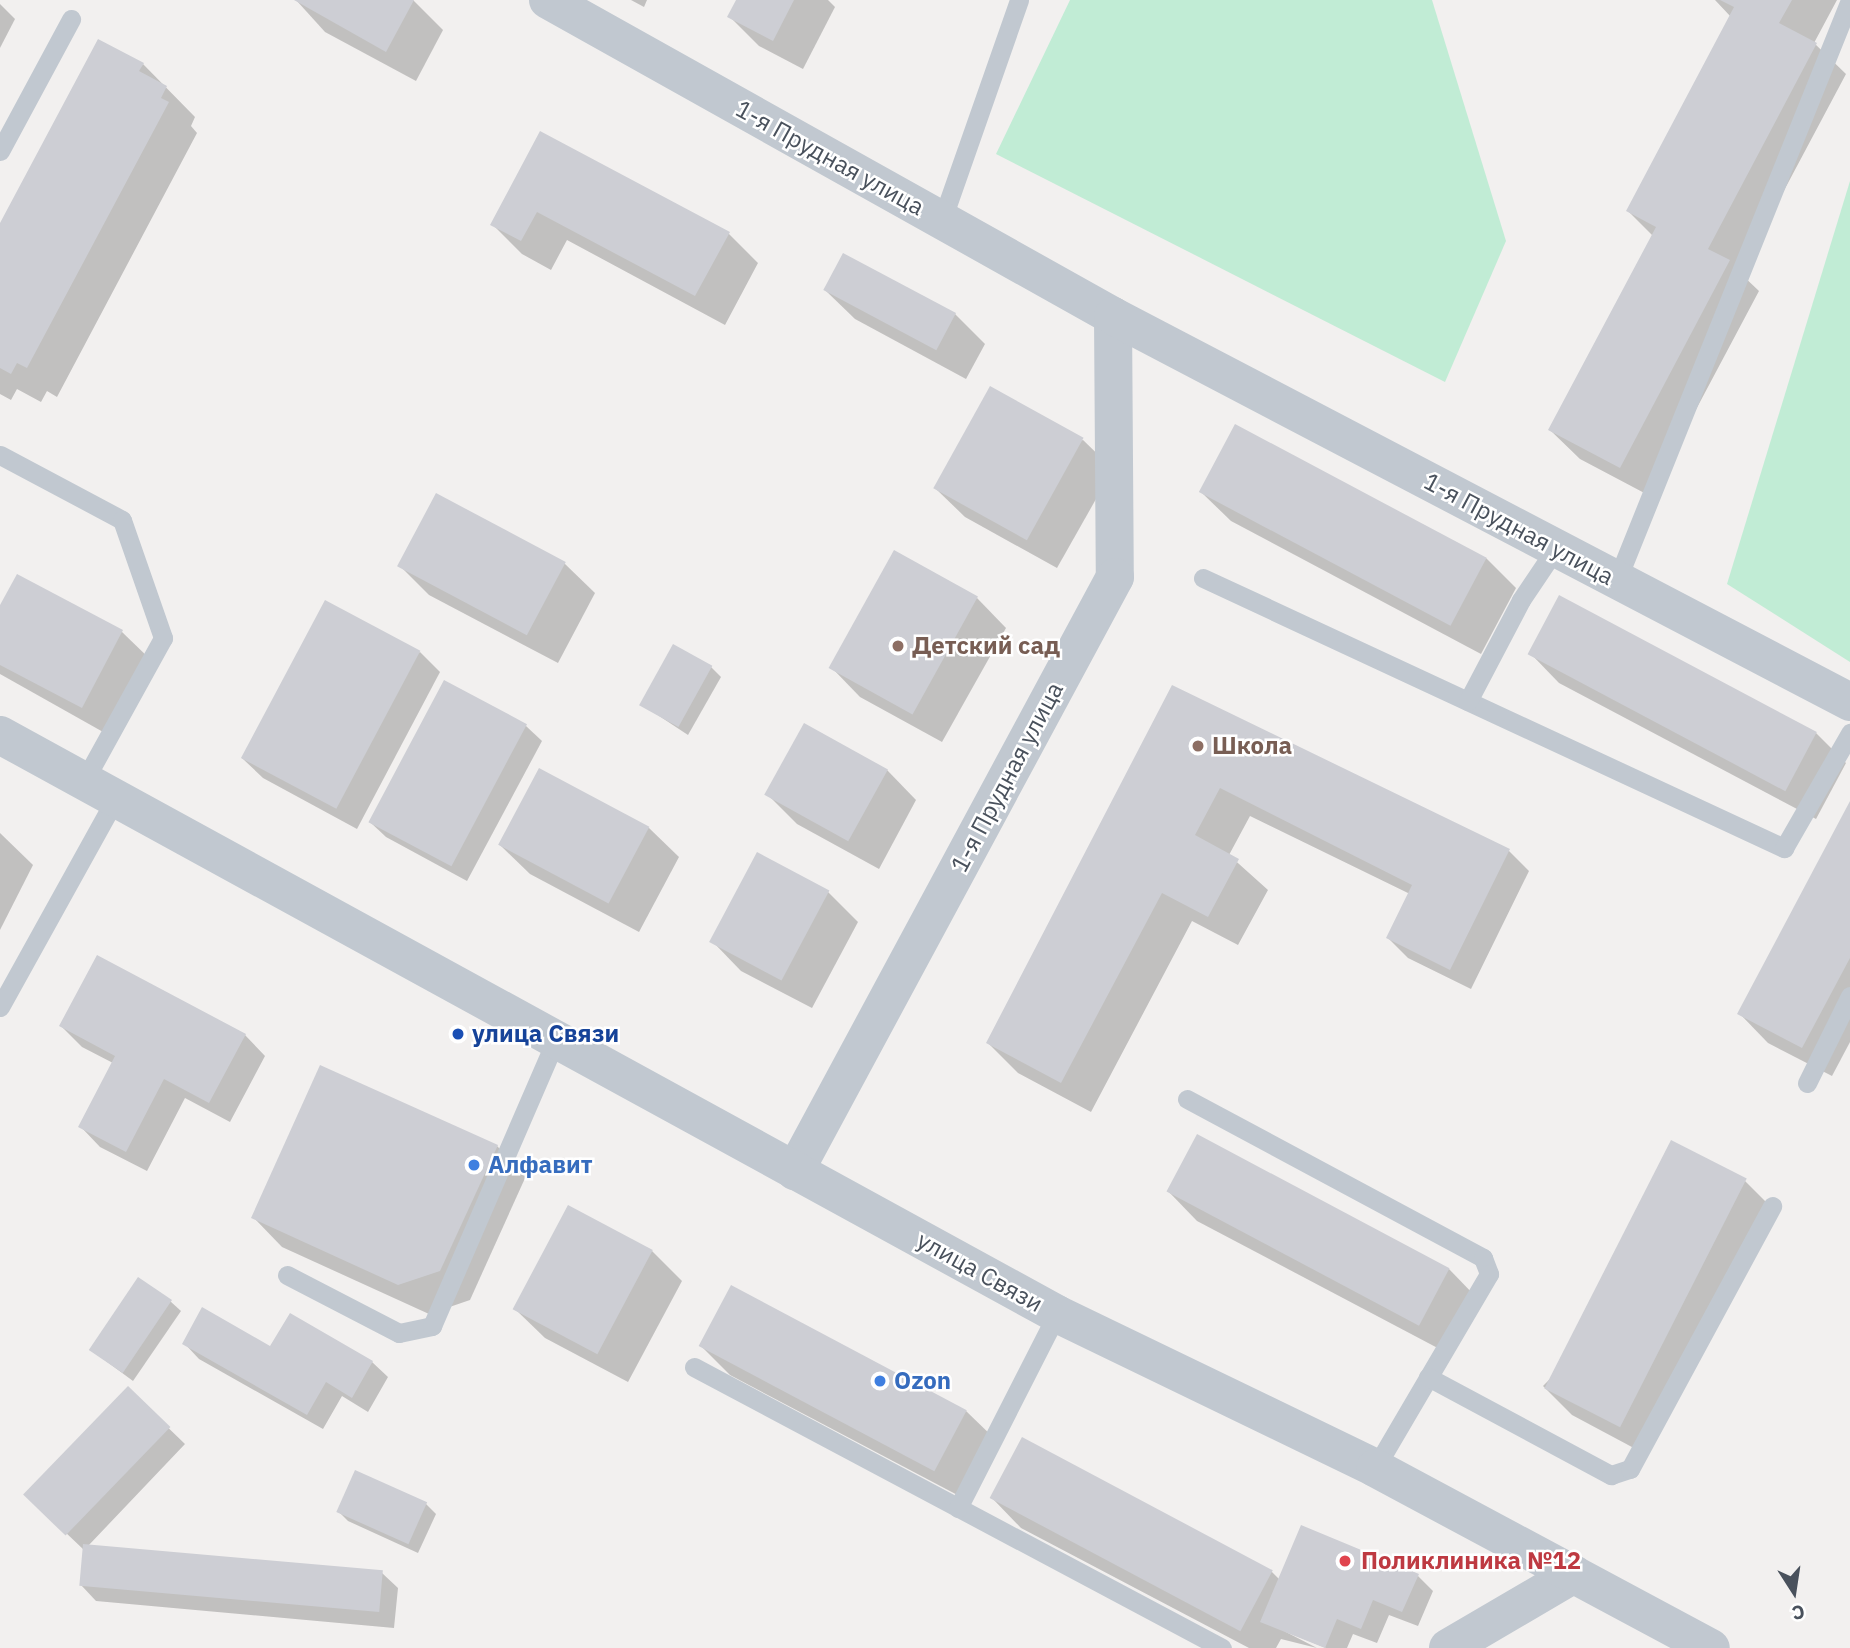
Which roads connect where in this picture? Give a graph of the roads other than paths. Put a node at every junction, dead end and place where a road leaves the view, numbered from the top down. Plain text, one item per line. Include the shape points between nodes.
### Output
1 (548, 0) edge
2 (1019, 0) edge
3 (1850, 0) edge
4 (71, 19) dead end
5 (0, 151) edge
6 (942, 220) junction
7 (1113, 316) junction
8 (0, 455) edge
9 (1556, 548) junction
10 (1203, 578) dead end
11 (1616, 580) junction
12 (1468, 701) junction
13 (1850, 702) edge
14 (1850, 733) edge
15 (0, 735) edge
16 (100, 790) junction
17 (1850, 996) edge
18 (1, 1003) edge
19 (556, 1040) junction
20 (1807, 1083) dead end
21 (1186, 1099) dead end
22 (795, 1171) junction
23 (1772, 1206) dead end
24 (287, 1275) dead end
25 (1057, 1314) junction
26 (694, 1367) dead end
27 (1427, 1377) junction
28 (1375, 1468) junction
29 (958, 1508) junction
30 (1574, 1574) junction
31 (1222, 1648) edge
32 (1448, 1648) edge
33 (1711, 1648) edge

1 - 6 street, 1-я Прудная улица
2 - 6 lane
3 - 11 lane
4 - 5 lane
6 - 7 street, 1-я Прудная улица
7 - 9 street, 1-я Прудная улица
7 - 22 street, 1-я Прудная улица via 1115,577
8 - 16 lane via 122,520 163,638
9 - 11 street, 1-я Прудная улица
9 - 12 lane via 1521,600
10 - 12 lane
11 - 13 street, 1-я Прудная улица
12 - 14 lane via 1784,848
15 - 16 street, улица Связи
16 - 18 lane
16 - 19 street, улица Связи
17 - 20 lane
19 - 22 street, улица Связи
19 - 24 lane via 432,1326 399,1333
21 - 27 lane via 1483,1258 1489,1274
22 - 25 street, улица Связи
23 - 27 lane via 1630,1469 1611,1475
25 - 28 street, улица Связи
25 - 29 lane
26 - 29 lane
27 - 28 lane
28 - 30 street, улица Связи
29 - 31 lane
30 - 32 street
30 - 33 street, улица Связи

